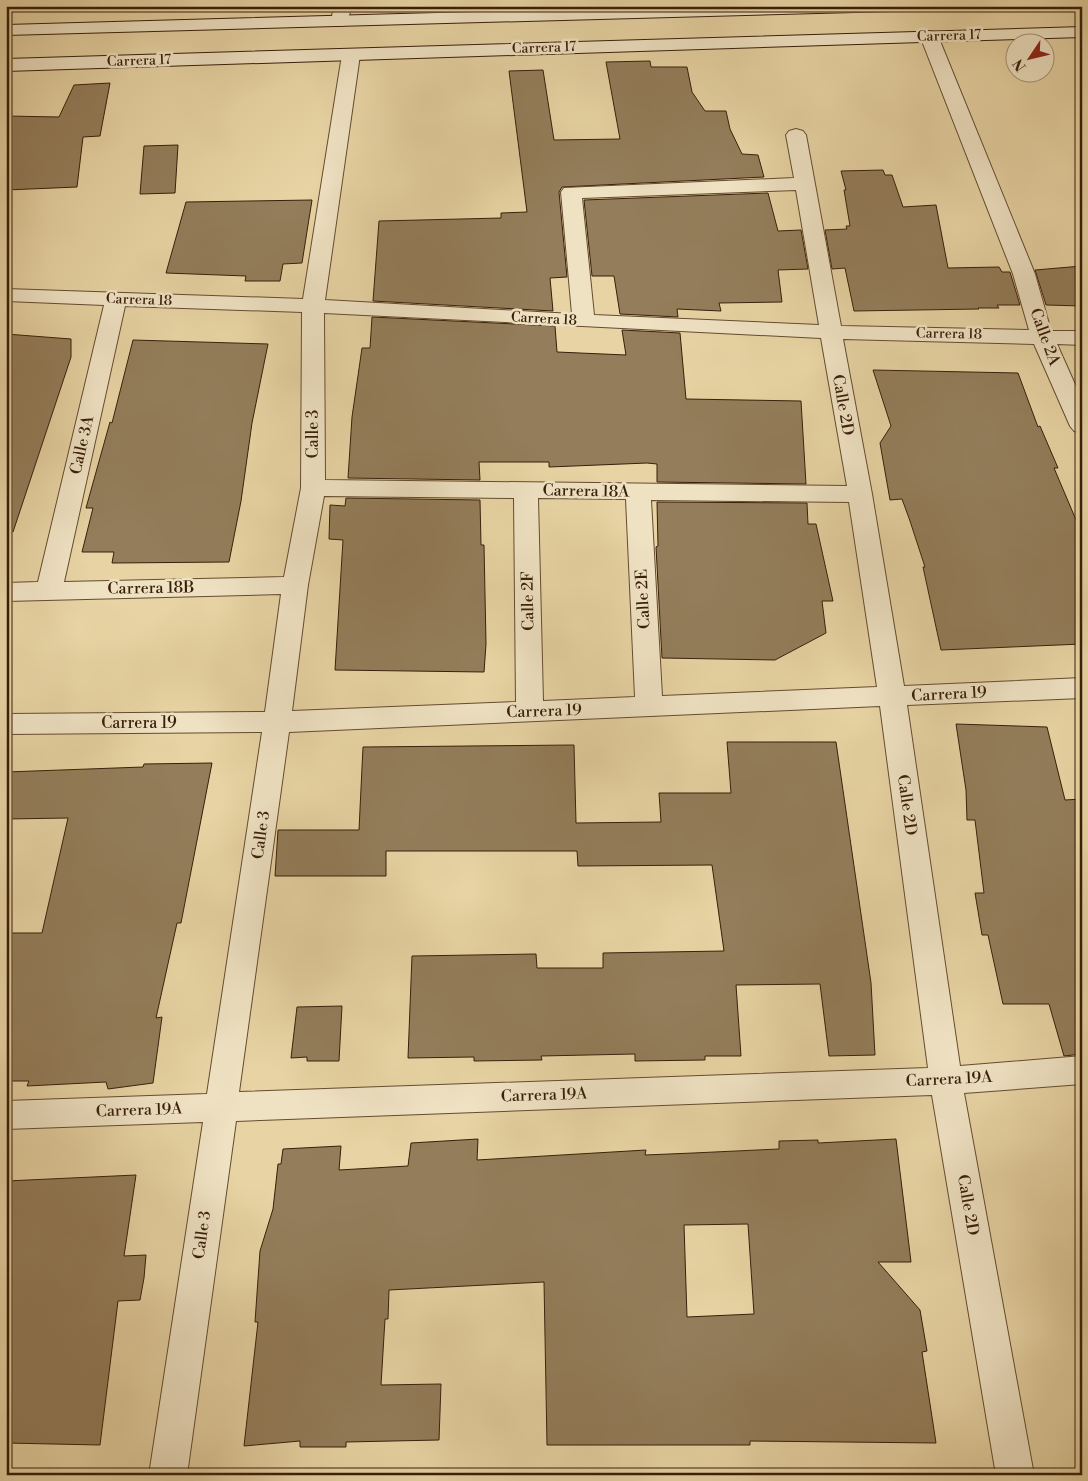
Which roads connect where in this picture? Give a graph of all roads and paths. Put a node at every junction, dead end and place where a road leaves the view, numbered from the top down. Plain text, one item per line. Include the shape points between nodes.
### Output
1 (892, 6) edge
2 (706, 9) edge
3 (341, 14) edge
4 (6, 30) edge
5 (1082, 32) edge
6 (929, 36) junction
7 (351, 54) junction
8 (6, 65) edge
9 (796, 135) dead end
10 (804, 184) junction
11 (6, 295) edge
12 (116, 299) junction
13 (313, 306) junction
14 (584, 321) junction
15 (830, 332) junction
16 (1042, 336) junction
17 (1082, 338) edge
18 (1082, 426) edge
19 (313, 488) junction
20 (526, 490) junction
21 (638, 492) junction
22 (860, 494) junction
23 (295, 585) junction
24 (49, 590) junction
25 (6, 592) edge
26 (1082, 688) edge
27 (892, 697) junction
28 (648, 706) junction
29 (530, 712) junction
30 (277, 722) junction
31 (6, 724) edge
32 (1082, 1070) edge
33 (946, 1081) junction
34 (221, 1106) junction
35 (6, 1115) edge
36 (168, 1475) edge
37 (1016, 1475) edge

1 - 2 street, Carrera 17
2 - 3 street, Carrera 17
3 - 4 street, Carrera 17
5 - 6 street, Carrera 17
6 - 7 street, Carrera 17
6 - 16 street, Calle 2A via 1024,274
7 - 8 street, Carrera 17
7 - 13 street, Calle 3
9 - 10 street, Calle 2D
10 - 14 street via 571,192
10 - 15 street, Calle 2D
11 - 12 street, Carrera 18
12 - 13 street, Carrera 18
12 - 24 street, Calle 3A
13 - 14 street, Carrera 18
13 - 19 street, Calle 3
14 - 15 street, Carrera 18
15 - 16 street, Carrera 18
15 - 22 street, Calle 2D
16 - 17 street, Carrera 18
16 - 18 street, Calle 2A
19 - 20 street, Carrera 18A
19 - 23 street, Calle 3
20 - 21 street, Carrera 18A
20 - 29 street, Calle 2F
21 - 22 street, Carrera 18A
21 - 28 street, Calle 2E
22 - 27 street, Calle 2D
23 - 24 street, Carrera 18B
23 - 30 street, Calle 3
24 - 25 street, Carrera 18B
26 - 27 street, Carrera 19
27 - 28 street, Carrera 19
27 - 33 street, Calle 2D
28 - 29 street, Carrera 19
29 - 30 street, Carrera 19
30 - 31 street, Carrera 19
30 - 34 street, Calle 3
32 - 33 street, Carrera 19A
33 - 34 street, Carrera 19A
33 - 37 street, Calle 2D
34 - 35 street, Carrera 19A
34 - 36 street, Calle 3

